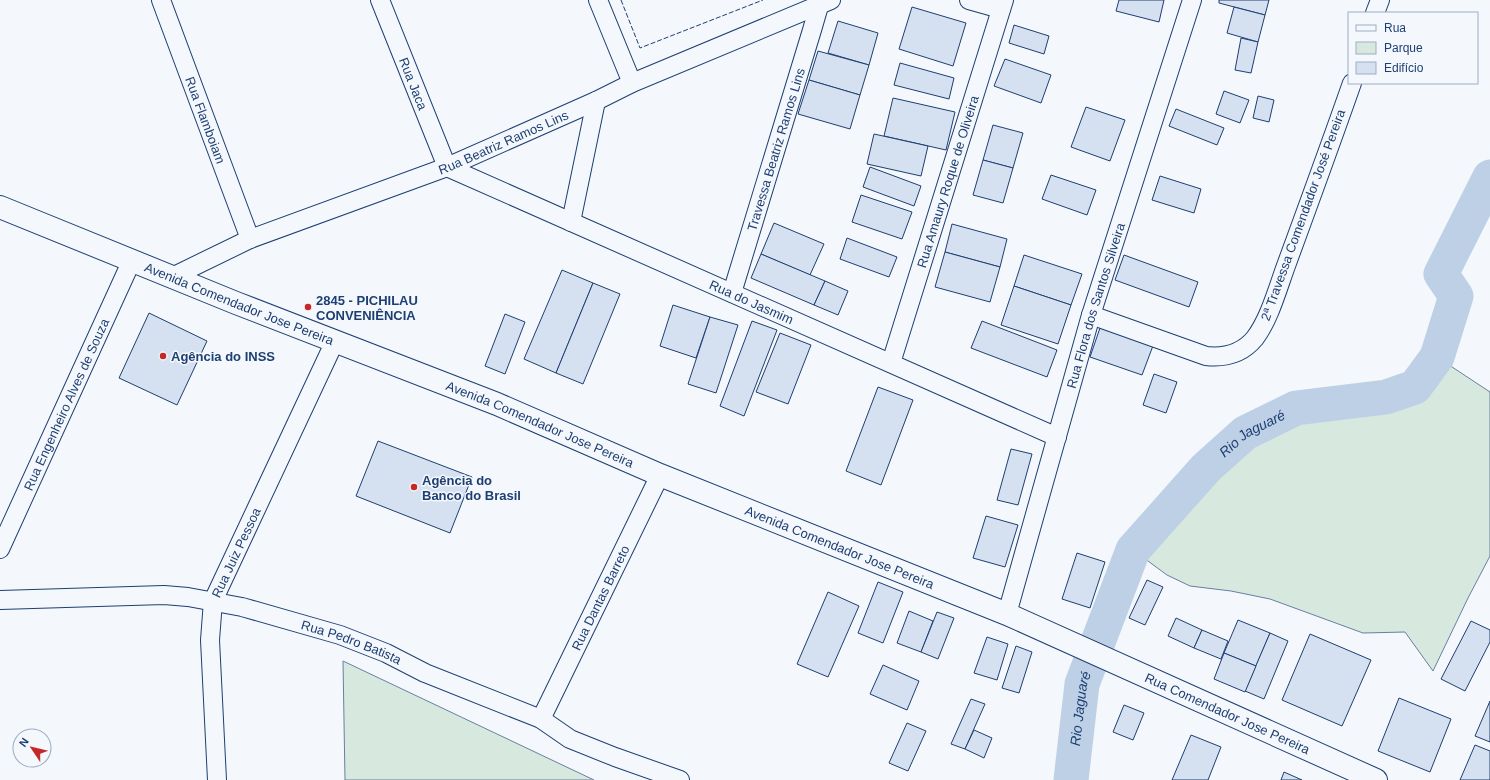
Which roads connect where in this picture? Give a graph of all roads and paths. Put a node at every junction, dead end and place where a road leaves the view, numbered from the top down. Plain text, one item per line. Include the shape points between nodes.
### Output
1 (161, 0) edge
2 (380, 0) edge
3 (598, 0) edge
4 (969, 0) edge
5 (1192, 0) edge
6 (1380, 0) edge
7 (823, 2) edge
8 (1002, 4) edge
9 (1375, 12) edge
10 (632, 83) junction
11 (1352, 84) edge
12 (596, 101) junction
13 (447, 167) junction
14 (0, 207) edge
15 (571, 222) junction
16 (250, 239) junction
17 (132, 260) junction
18 (172, 277) junction
19 (732, 293) junction
20 (1092, 315) junction
21 (335, 341) junction
22 (891, 364) junction
23 (1057, 437) junction
24 (660, 475) junction
25 (0, 549) edge
26 (0, 600) edge
27 (213, 601) junction
28 (1007, 614) junction
29 (1079, 646) joint
30 (541, 720) junction
31 (217, 780) edge
32 (680, 780) edge
33 (1376, 780) edge

1 - 16 street, Rua Flamboiam
2 - 13 street, Rua Jaca
3 - 10 street
4 - 8 street
5 - 20 street, Rua Flora dos Santos Silveira
6 - 9 street
7 - 10 street, Rua Beatriz Ramos Lins
7 - 19 street, Travessa Beatriz Ramos Lins
8 - 22 street, Rua Amaury Roque de Oliveira
10 - 12 street, Rua Beatriz Ramos Lins
11 - 20 street, 2ª Travessa Comendador José Pereira via 1266,319 1255,338 1245,348 1230,355 1206,356
12 - 13 street, Rua Beatriz Ramos Lins
12 - 15 street
13 - 15 street, Rua do Jasmim
13 - 16 street, Rua Beatriz Ramos Lins
14 - 17 street, Avenida Comendador Jose Pereira
15 - 19 street, Rua do Jasmim
16 - 18 street, Rua Beatriz Ramos Lins
17 - 18 street, Avenida Comendador Jose Pereira
17 - 25 street, Rua Engenheiro Alves de Souza
18 - 21 street, Avenida Comendador Jose Pereira
19 - 22 street, Rua do Jasmim
20 - 23 street, Rua Flora dos Santos Silveira
21 - 24 street, Avenida Comendador Jose Pereira via 497,404
21 - 27 street, Rua Juiz Pessoa
22 - 23 street, Rua do Jasmim
23 - 28 street, Rua Flora dos Santos Silveira
24 - 28 street, Avenida Comendador Jose Pereira
24 - 30 street, Rua Dantas Barreto
26 - 27 street, Rua Pedro Batista via 164,595
27 - 30 street, Rua Pedro Batista via 340,635
27 - 31 street, Rua Juiz Pessoa via 210,640
28 - 29 street, Avenida Comendador Jose Pereira
29 - 33 street, Rua Comendador Jose Pereira
30 - 32 street, Rua Pedro Batista via 570,739

